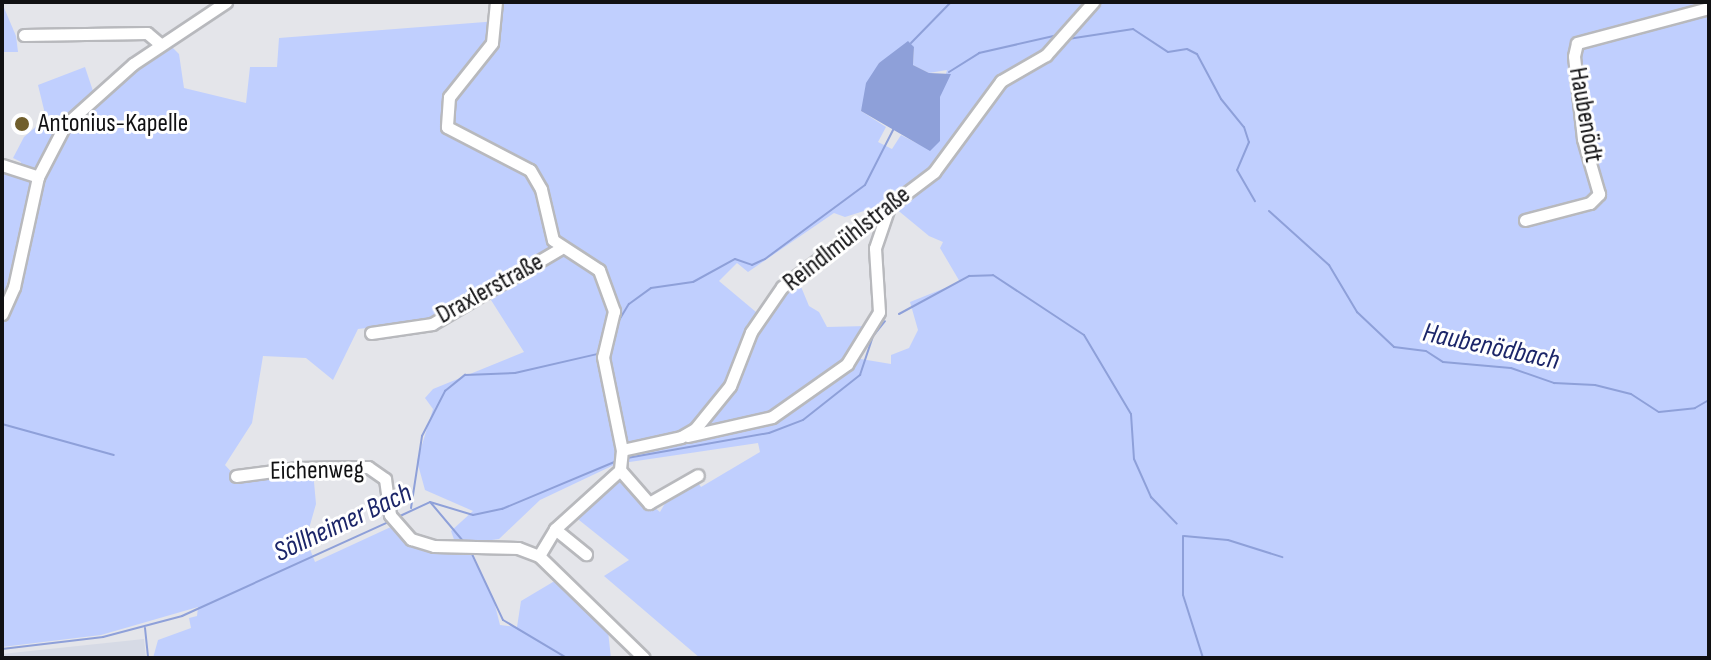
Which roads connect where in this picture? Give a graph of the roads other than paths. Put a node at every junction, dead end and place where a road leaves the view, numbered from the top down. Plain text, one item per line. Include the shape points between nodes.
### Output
1 (226, 2) edge
2 (496, 2) edge
3 (1093, 2) edge
4 (1709, 8) edge
5 (24, 35) dead end
6 (160, 44) junction
7 (2, 165) edge
8 (38, 177) junction
9 (890, 203) junction
10 (1525, 220) dead end
11 (560, 249) junction
12 (2, 314) edge
13 (371, 333) dead end
14 (681, 437) junction
15 (621, 459) junction
16 (698, 475) dead end
17 (236, 476) dead end
18 (555, 529) junction
19 (586, 554) dead end
20 (539, 556) junction
21 (644, 658) edge

1 - 6 street
2 - 11 street, Draxlerstraße via 492,43 456,85 444,120 448,130 499,150 530,170
3 - 9 street, Reindlmühlstraße via 1064,38 1001,81 934,172
4 - 10 street, Haubenödt via 1577,43 1583,139 1599,194 1590,203
5 - 6 street via 147,33
6 - 8 street via 75,112
7 - 8 street
8 - 12 street via 14,287
9 - 14 street, Reindlmühlstraße via 782,287 758,320 730,386 702,422
9 - 14 street via 875,248 879,312 847,364 772,417
11 - 13 street, Draxlerstraße via 432,324
11 - 15 street, Draxlerstraße via 591,263 606,279 614,311 603,352
14 - 15 street, Reindlmühlstraße
15 - 16 street via 649,503
15 - 18 street, Reindlmühlstraße
17 - 20 street, Eichenweg via 297,468 372,468 385,479 393,520 411,539 468,548 518,548
18 - 19 street
18 - 20 street, Reindlmühlstraße
20 - 21 street

